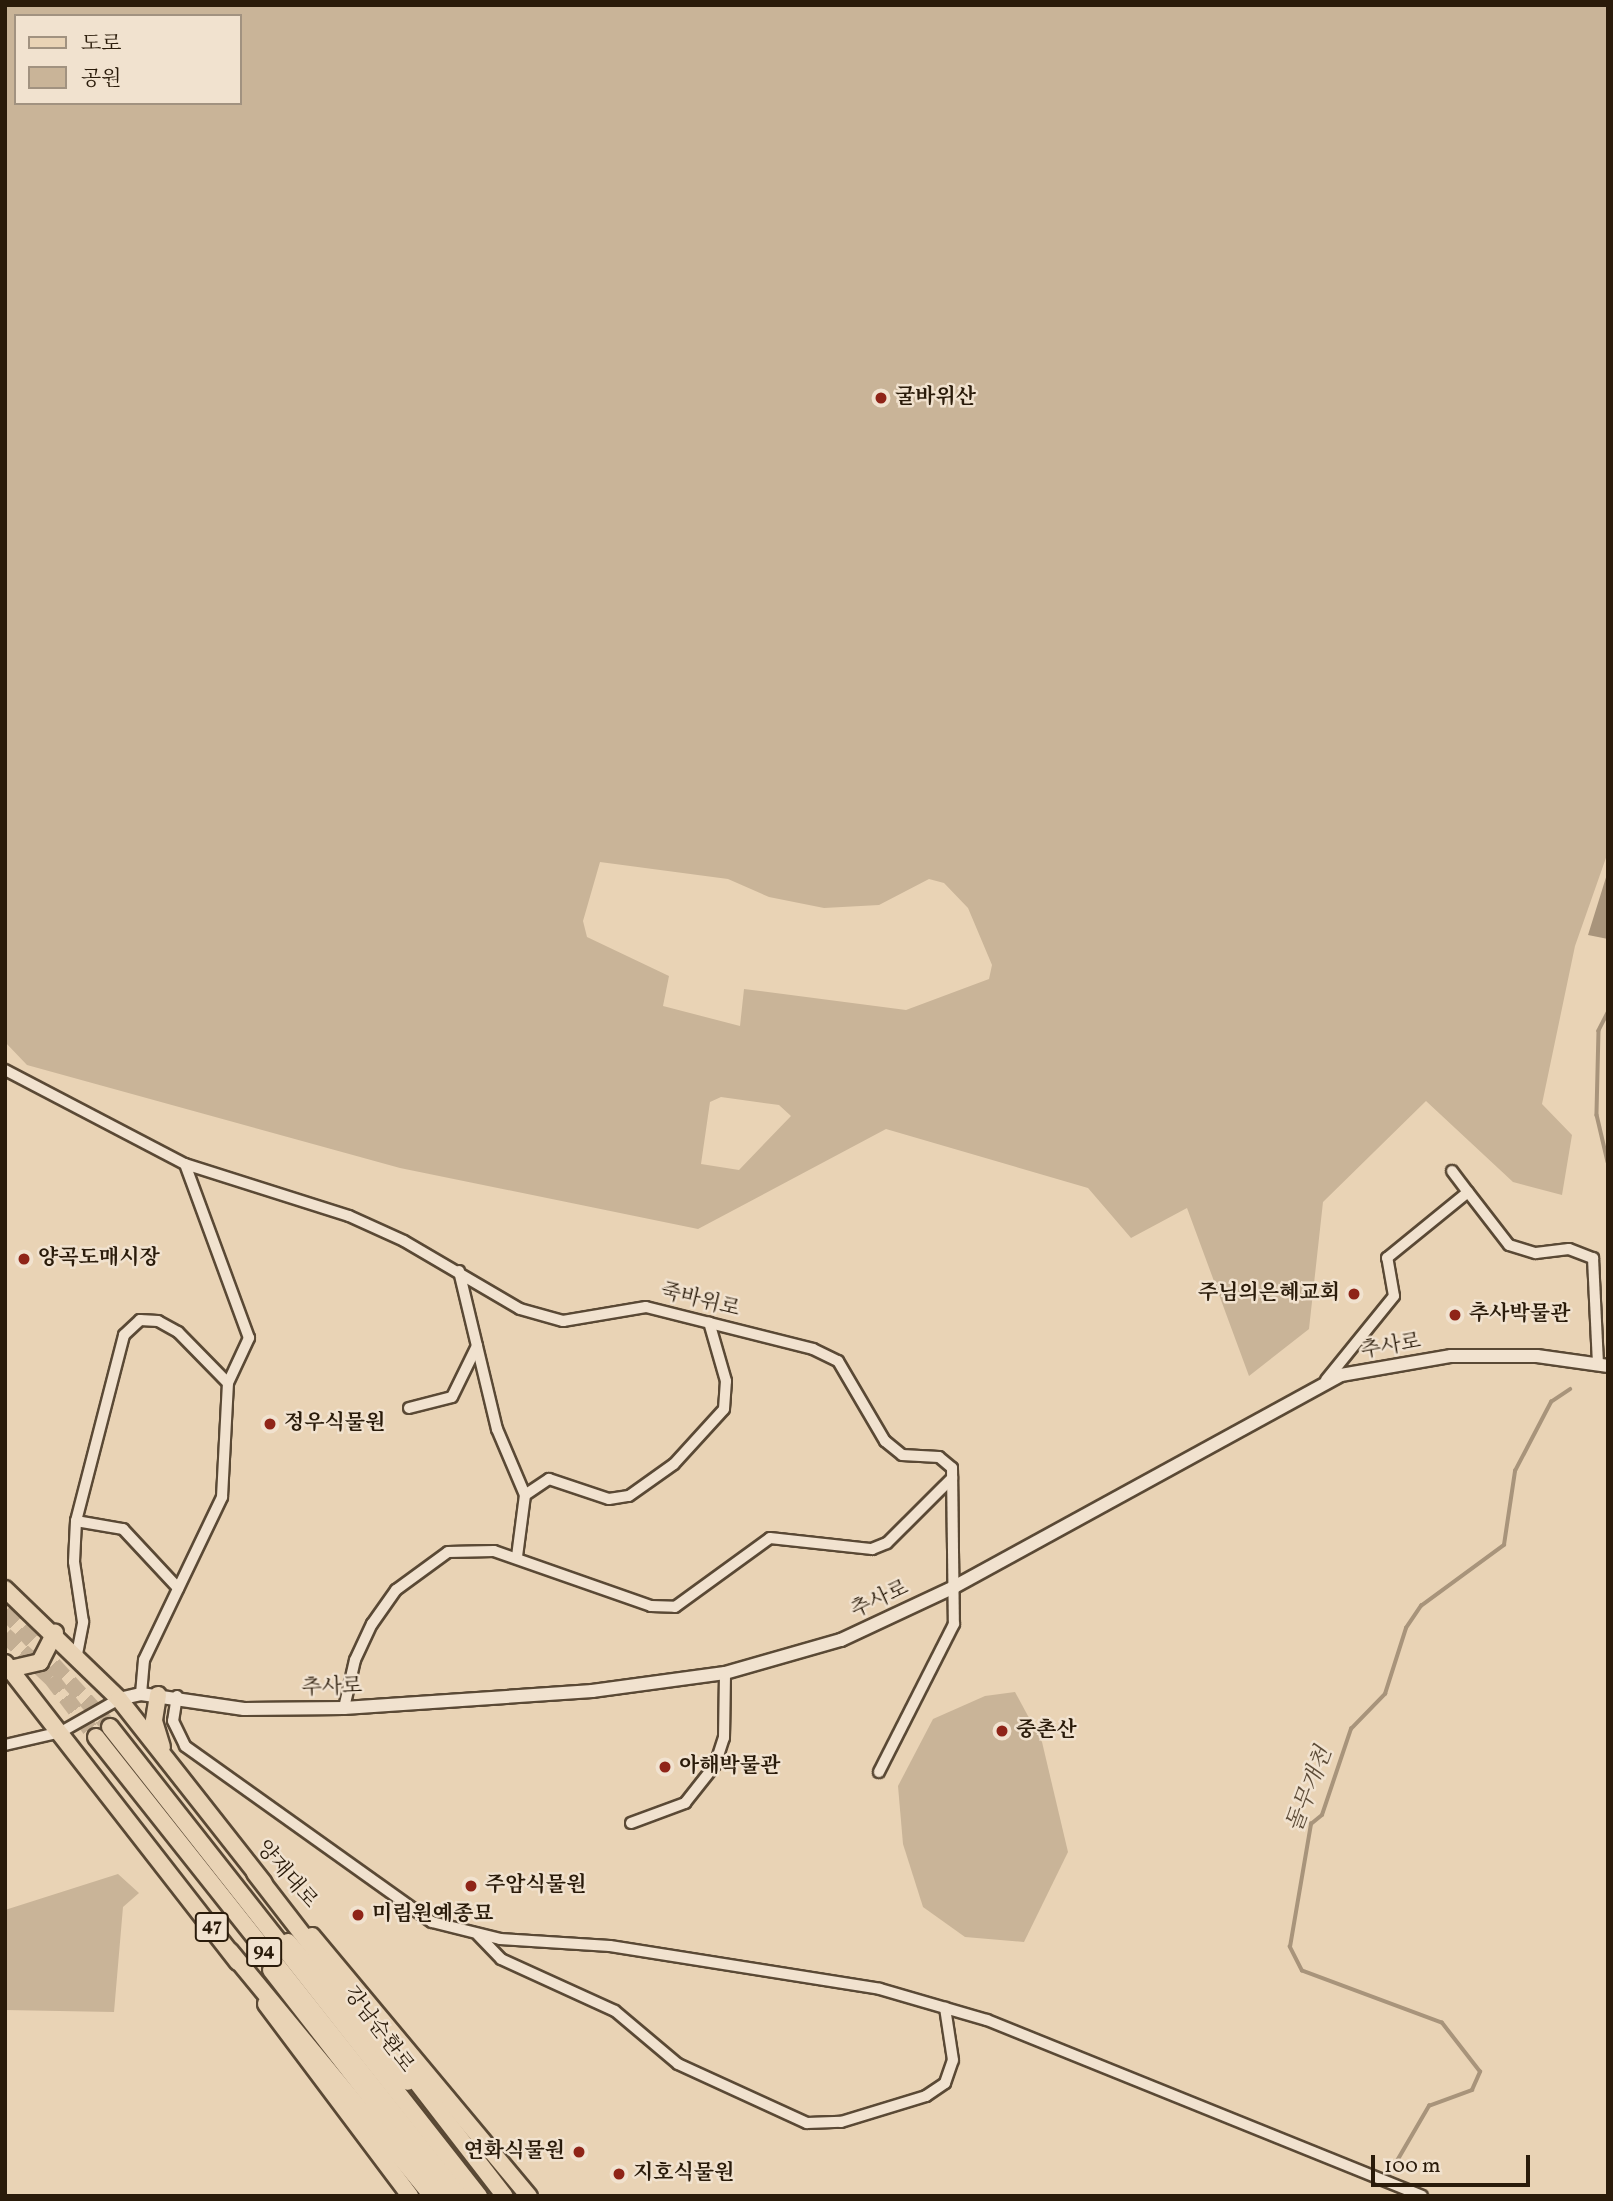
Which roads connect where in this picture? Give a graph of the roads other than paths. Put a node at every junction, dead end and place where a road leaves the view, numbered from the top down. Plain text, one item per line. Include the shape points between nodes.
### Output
1 (5, 1070) edge
2 (185, 1164) junction
3 (1452, 1171) dead end
4 (1468, 1192) junction
5 (459, 1271) junction
6 (709, 1322) junction
7 (477, 1346) junction
8 (1603, 1365) edge
9 (228, 1383) junction
10 (1323, 1383) junction
11 (409, 1408) dead end
12 (952, 1478) junction
13 (525, 1495) junction
14 (76, 1521) junction
15 (517, 1557) junction
16 (954, 1587) junction
17 (178, 1588) junction
18 (5, 1589) edge
19 (55, 1633) junction
20 (77, 1654) junction
21 (8, 1666) edge
22 (725, 1673) junction
23 (141, 1694) junction
24 (158, 1695) junction
25 (177, 1696) junction
26 (120, 1699) junction
27 (344, 1708) junction
28 (110, 1727) tunnel mouth
29 (61, 1732) junction
30 (96, 1737) tunnel mouth
31 (5, 1745) edge
32 (880, 1772) dead end
33 (176, 1774) junction
34 (631, 1823) dead end
35 (255, 1873) junction
36 (201, 1875) junction
37 (243, 1890) junction
38 (478, 1934) junction
39 (230, 1951) junction
40 (945, 2008) junction
41 (440, 2160) junction
42 (410, 2196) edge
43 (432, 2196) edge
44 (447, 2196) edge
45 (460, 2196) edge
46 (479, 2196) edge
47 (505, 2196) edge
48 (529, 2196) edge
49 (1422, 2196) edge

1 - 2 street, 죽바위로
2 - 5 street, 죽바위로 via 349,1216
2 - 9 street via 249,1338
3 - 4 street
4 - 8 street via 1509,1245 1536,1253 1569,1249 1593,1258
4 - 10 street via 1387,1258 1394,1296
5 - 6 street, 죽바위로 via 520,1309 564,1321 646,1307
5 - 7 street
6 - 12 street, 죽바위로 via 838,1362 885,1441 902,1455 947,1460
6 - 13 street via 726,1381 724,1409 674,1464 629,1496 609,1499 549,1479
7 - 11 street via 452,1397
7 - 13 street via 497,1429
8 - 10 street, 추사로 via 1451,1356
9 - 14 street via 178,1332 158,1321 130,1325
9 - 17 street via 222,1497
10 - 16 street, 추사로
12 - 15 street via 887,1543 872,1549 770,1538 675,1607 651,1606
12 - 16 street
13 - 15 street
14 - 17 street via 123,1529
14 - 20 street via 74,1562 83,1622
15 - 27 street via 448,1552 396,1590 355,1660
16 - 22 street, 추사로 via 841,1640
16 - 32 street via 954,1624
17 - 23 street via 144,1660
18 - 19 main road, 양재대로
19 - 20 main road, 양재대로
19 - 21 main road via 40,1662
20 - 26 main road, 양재대로
21 - 29 main road, 47
22 - 27 street, 추사로 via 592,1691
22 - 34 street via 724,1738 715,1765 684,1803
23 - 24 street, 추사로
23 - 26 street, 추사로
24 - 25 street, 추사로
24 - 33 main road via 156,1736
25 - 27 street, 추사로 via 244,1709
25 - 38 street via 176,1733 204,1761 274,1805 432,1922
26 - 29 street
26 - 33 main road, 양재대로
28 - 37 main road, 양재대로
29 - 31 street
29 - 39 main road, 47
30 - 36 main road, 94
33 - 35 main road, 양재대로
35 - 47 main road
35 - 48 main road, 양재대로 via 371,2001
36 - 41 main road, 94
36 - 44 main road
37 - 41 main road, 강남순환로
37 - 47 main road
38 - 40 street via 610,1946 880,1989
38 - 40 street via 501,1959 615,2011 678,2064 807,2123 841,2122 926,2096 945,2083 953,2060
39 - 42 main road, 47 via 297,2053
39 - 43 main road
40 - 49 street
41 - 45 main road, 강남순환로 / 94
41 - 46 main road, 강남순환로 / 94

